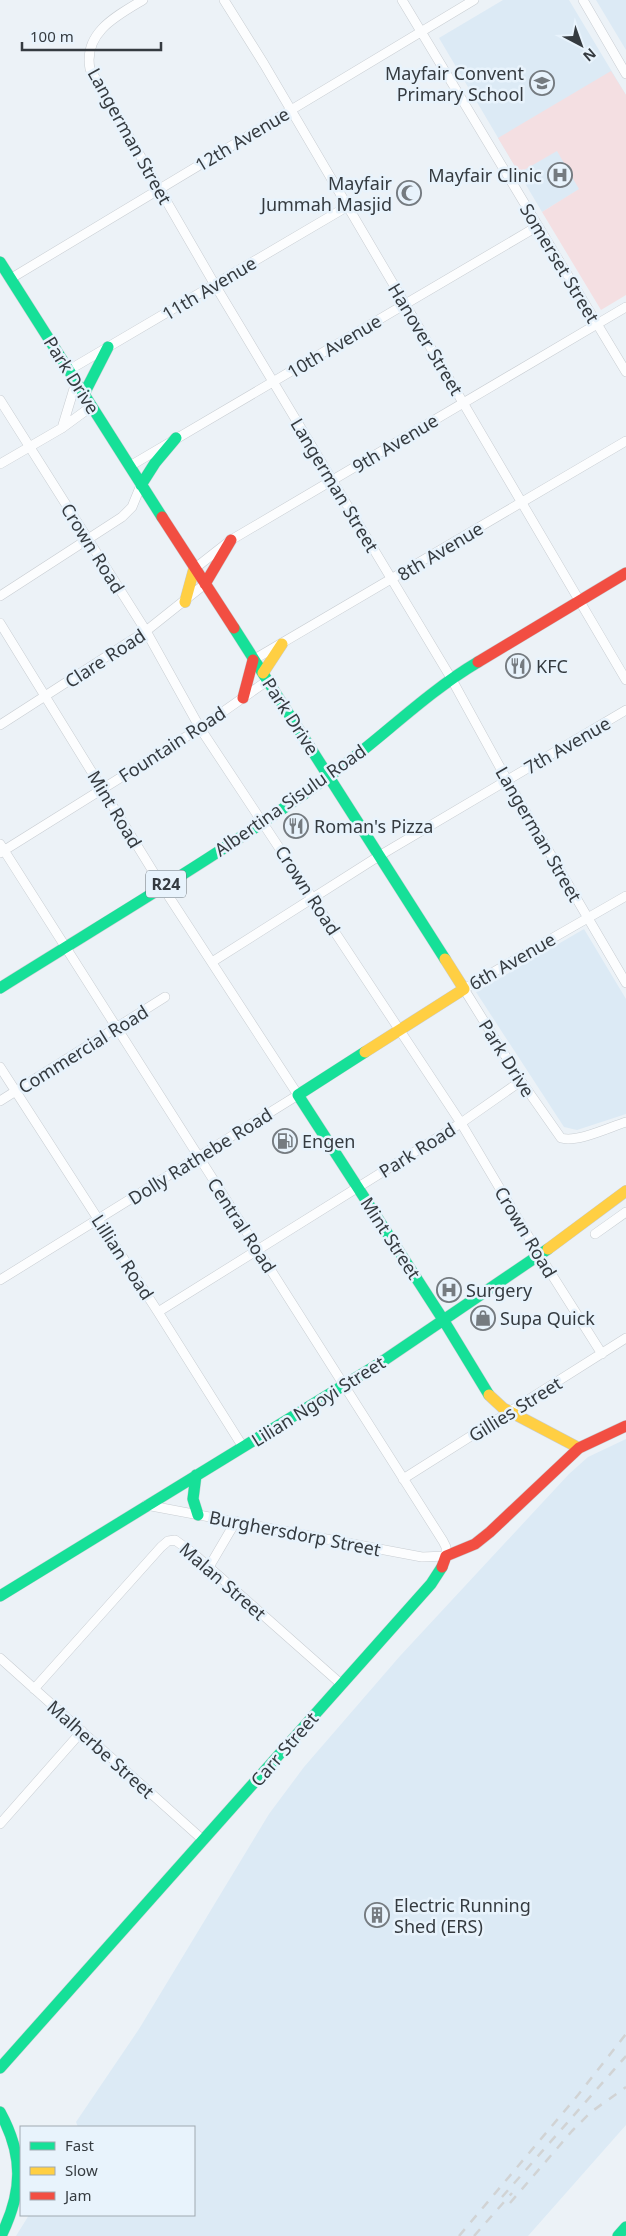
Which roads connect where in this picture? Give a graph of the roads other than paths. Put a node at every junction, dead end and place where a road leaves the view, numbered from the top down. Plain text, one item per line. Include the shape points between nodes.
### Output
1 (142, 0) edge
2 (224, 0) edge
3 (402, 0) edge
4 (474, 0) edge
5 (583, 0) edge
6 (421, 31) junction
7 (626, 74) edge
8 (291, 110) junction
9 (160, 189) junction
10 (348, 206) junction
11 (538, 226) junction
12 (0, 262) edge
13 (10, 278) junction
14 (215, 285) junction
15 (405, 304) junction
16 (626, 308) edge
17 (597, 324) junction
18 (108, 347) junction
19 (69, 370) junction
20 (626, 372) edge
21 (76, 382) junction
22 (274, 382) junction
23 (84, 394) junction
24 (0, 400) edge
25 (464, 402) junction
26 (92, 406) junction
27 (62, 428) junction
28 (176, 438) junction
29 (626, 441) edge
30 (29, 446) junction
31 (0, 464) edge
32 (130, 466) junction
33 (334, 480) junction
34 (142, 485) junction
35 (522, 502) junction
36 (88, 540) junction
37 (230, 540) junction
38 (194, 569) junction
39 (626, 573) edge
40 (391, 580) junction
41 (205, 584) junction
42 (0, 596) edge
43 (580, 601) junction
44 (185, 602) junction
45 (0, 624) edge
46 (146, 631) junction
47 (282, 644) junction
48 (253, 660) junction
49 (265, 677) junction
50 (451, 678) junction
51 (626, 680) edge
52 (46, 696) junction
53 (243, 698) junction
54 (626, 710) edge
55 (0, 725) edge
56 (200, 728) junction
57 (330, 776) junction
58 (507, 780) junction
59 (103, 788) junction
60 (263, 822) junction
61 (1, 849) edge
62 (379, 856) junction
63 (162, 886) junction
64 (626, 896) edge
65 (313, 898) junction
66 (587, 918) junction
67 (65, 946) junction
68 (212, 962) junction
69 (626, 983) edge
70 (0, 988) edge
71 (464, 989) junction
72 (165, 997) dead end
73 (118, 1027) junction
74 (400, 1030) junction
75 (0, 1067) edge
76 (521, 1081) junction
77 (15, 1091) junction
78 (298, 1095) junction
79 (0, 1101) edge
80 (626, 1122) edge
81 (461, 1123) junction
82 (198, 1157) junction
83 (358, 1188) junction
84 (626, 1191) edge
85 (626, 1212) edge
86 (99, 1220) junction
87 (594, 1234) dead end
88 (258, 1249) junction
89 (540, 1256) junction
90 (1, 1276) edge
91 (158, 1312) junction
92 (444, 1320) junction
93 (626, 1338) edge
94 (602, 1354) junction
95 (343, 1386) junction
96 (510, 1412) junction
97 (626, 1426) edge
98 (243, 1447) junction
99 (579, 1448) junction
100 (196, 1475) junction
101 (403, 1480) junction
102 (145, 1505) junction
103 (198, 1515) junction
104 (236, 1521) junction
105 (446, 1556) junction
106 (208, 1567) junction
107 (0, 1596) edge
108 (0, 1658) edge
109 (338, 1681) junction
110 (34, 1688) junction
111 (82, 1731) junction
112 (0, 1824) edge
113 (203, 1840) junction
114 (0, 2068) edge
115 (0, 2112) edge
116 (0, 2126) edge
117 (15, 2145) junction
118 (626, 2227) edge
119 (1, 2236) edge
120 (618, 2236) edge

1 - 9 street, Langerman Street via 100,30 92,42 88,61 97,83
2 - 8 street, Hanover Street
3 - 6 street, Somerset Street
4 - 6 street, 12th Avenue
5 - 7 street
6 - 8 street, 12th Avenue
6 - 11 street, Somerset Street
8 - 9 street, 12th Avenue
8 - 10 street, Hanover Street
9 - 13 street, 12th Avenue
9 - 14 street, Langerman Street
10 - 14 street, 11th Avenue
10 - 15 street, Hanover Street
11 - 15 street, 10th Avenue
11 - 17 street, Somerset Street
12 - 13 main road, Park Drive
13 - 19 main road, Park Drive
14 - 18 street, 11th Avenue
14 - 22 street, Langerman Street
15 - 22 street, 10th Avenue
15 - 25 street, Hanover Street
16 - 17 street, 9th Avenue
17 - 20 street, Somerset Street
17 - 25 street, 9th Avenue
18 - 19 street, 11th Avenue
18 - 23 main road
19 - 21 main road, Park Drive
21 - 23 main road, Park Drive
21 - 27 street
22 - 28 street, 10th Avenue
22 - 33 street, Langerman Street
23 - 26 main road, Park Drive
24 - 30 street, Crown Road
25 - 33 street, 9th Avenue
25 - 35 street, Hanover Street
26 - 27 street
26 - 32 main road, Park Drive
27 - 30 street
28 - 32 street, 10th Avenue
28 - 34 main road
29 - 35 street, 8th Avenue
30 - 31 street
30 - 36 street, Crown Road
32 - 34 main road, Park Drive
33 - 37 street, 9th Avenue
33 - 40 street, Langerman Street
34 - 36 street via 127,512
34 - 38 main road, Park Drive
35 - 40 street, 8th Avenue
35 - 43 street, Hanover Street
36 - 42 street
36 - 46 street, Crown Road
37 - 38 street, 9th Avenue
37 - 41 main road
38 - 41 main road, Park Drive
38 - 44 main road
39 - 43 main road, Albertina Sisulu Road / R24
40 - 47 street, 8th Avenue
40 - 50 street, Langerman Street
41 - 44 street, Clare Road
41 - 48 main road, Park Drive
43 - 50 main road, Albertina Sisulu Road / R24
43 - 51 street, Hanover Street
44 - 46 street, Clare Road
45 - 52 street, Mint Road
46 - 52 street, Clare Road
46 - 56 street, Crown Road
47 - 48 street, 8th Avenue
47 - 49 main road
48 - 49 main road, Park Drive
48 - 53 main road
49 - 53 street, Fountain Road
49 - 57 main road, Park Drive
50 - 57 main road, Albertina Sisulu Road / R24
50 - 58 street, Langerman Street
52 - 55 street, Clare Road
52 - 59 street, Mint Road
53 - 56 street, Fountain Road
54 - 58 street, 7th Avenue
56 - 59 street, Fountain Road
56 - 60 street, Crown Road
57 - 60 main road, Albertina Sisulu Road / R24
57 - 62 main road, Park Drive
58 - 62 street, 7th Avenue
58 - 66 street, Langerman Street
59 - 61 street, Fountain Road
59 - 63 street, Mint Road
60 - 63 main road, Albertina Sisulu Road / R24
60 - 65 street, Crown Road
61 - 67 street, Central Road
62 - 65 street
62 - 71 main road, Park Drive
63 - 67 main road, Albertina Sisulu Road / R24
63 - 68 street, Mint Road
64 - 66 street, 6th Avenue
65 - 68 street
65 - 74 street, Crown Road
66 - 69 street, Langerman Street
66 - 71 street, 6th Avenue
67 - 70 main road, Albertina Sisulu Road / R24
67 - 73 street, Central Road
68 - 78 street, Mint Road
71 - 74 main road, 6th Avenue
71 - 76 street, Park Drive
72 - 73 street, Commercial Road
73 - 77 street, Commercial Road
73 - 82 street, Central Road
74 - 78 main road, Dolly Rathebe Road
74 - 81 street, Crown Road
75 - 77 street, Lillian Road
76 - 80 street, Park Drive via 561,1138 566,1140
76 - 81 street, Park Road
77 - 79 street, Commercial Road
77 - 86 street, Lillian Road
78 - 82 street, Dolly Rathebe Road
78 - 83 main road, Mint Street
81 - 83 street, Park Road
81 - 89 street, Crown Road
82 - 86 street, Dolly Rathebe Road
82 - 88 street, Central Road
83 - 88 street, Park Road
83 - 92 main road, Mint Street
84 - 89 main road, Lilian Ngoyi Street
85 - 87 street
86 - 90 street, Dolly Rathebe Road
86 - 91 street, Lillian Road
88 - 91 street, Park Road
88 - 95 street, Central Road
89 - 92 main road, Lilian Ngoyi Street
89 - 94 street, Crown Road
91 - 98 street, Lillian Road
92 - 95 main road, Lilian Ngoyi Street
92 - 96 main road, Mint Street via 489,1395
93 - 94 street, Gillies Street
94 - 96 street, Gillies Street
95 - 98 main road, Lilian Ngoyi Street
95 - 101 street, Central Road
96 - 99 main road, Mint Street
96 - 101 street, Gillies Street
97 - 99 main road
98 - 100 main road, Lilian Ngoyi Street
99 - 105 main road via 490,1532 475,1544
100 - 102 main road, Lilian Ngoyi Street
100 - 103 main road via 193,1499
101 - 105 street, Central Road via 443,1541
102 - 103 street, Burghersdorp Street
102 - 107 main road, Lilian Ngoyi Street
103 - 104 street, Burghersdorp Street
104 - 105 street, Burghersdorp Street via 422,1556
104 - 106 street
105 - 109 main road, Carr Street via 431,1584
106 - 109 street, Malan Street
106 - 110 street, Malan Street via 180,1542 168,1541
108 - 110 street, Malherbe Street
109 - 113 main road, Carr Street
110 - 111 street, Malherbe Street
111 - 112 street
111 - 113 street, Malherbe Street
113 - 114 main road, Carr Street
115 - 117 main road
116 - 117 main road
117 - 119 main road via 17,2198
118 - 120 main road

